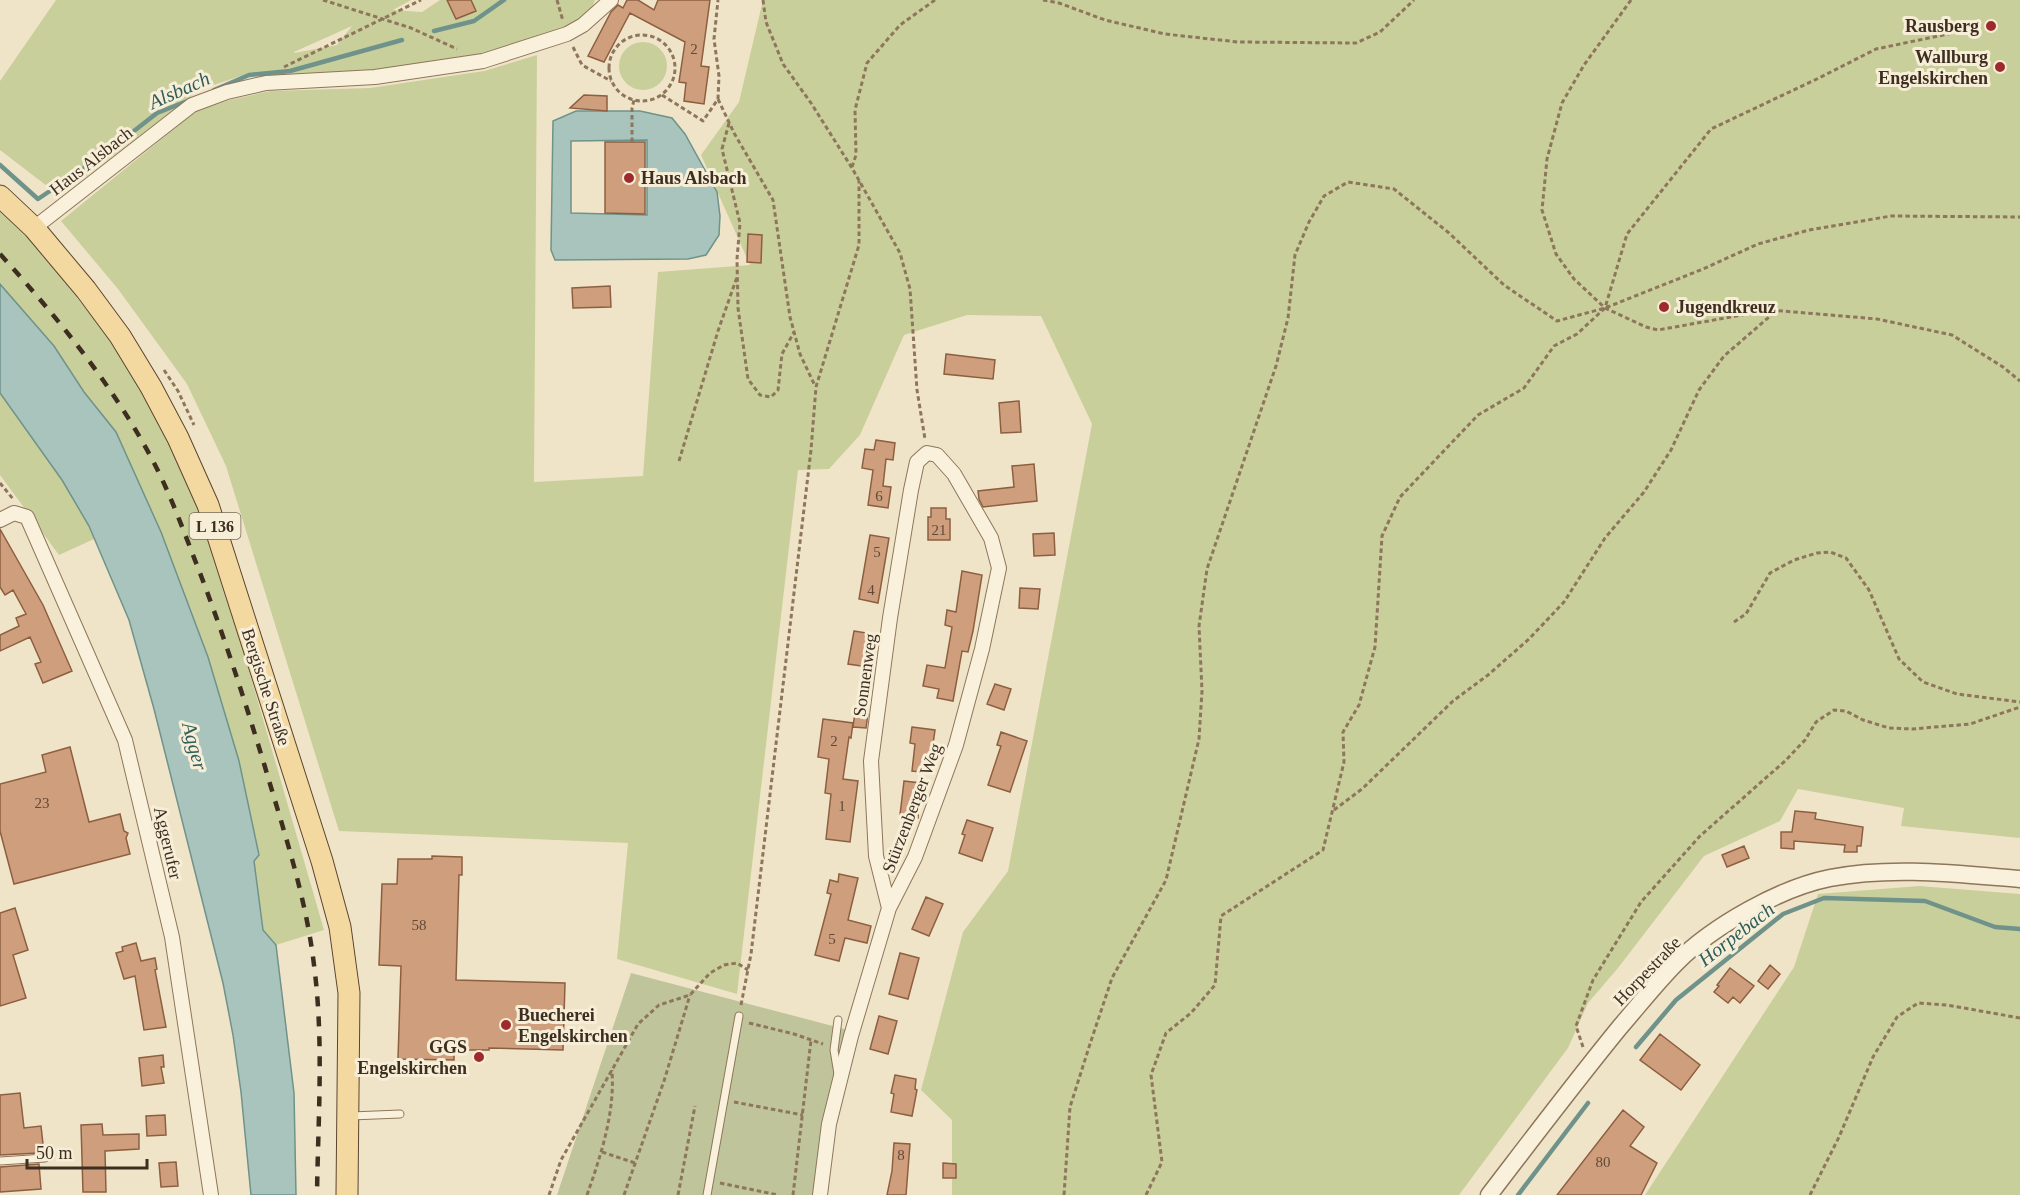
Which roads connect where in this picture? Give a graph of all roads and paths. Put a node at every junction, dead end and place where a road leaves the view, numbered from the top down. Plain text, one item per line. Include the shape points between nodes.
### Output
1 (323, 0) edge
2 (421, 0) edge
3 (557, 0) edge
4 (611, 0) edge
5 (718, 0) edge
6 (763, 0) edge
7 (935, 0) edge
8 (1043, 0) edge
9 (1414, 0) edge
10 (1631, 0) edge
11 (384, 20) junction
12 (1972, 29) dead end
13 (567, 34) junction
14 (483, 61) junction
15 (278, 70) dead end
16 (612, 81) junction
17 (662, 95) junction
18 (718, 99) junction
19 (634, 100) junction
20 (729, 123) junction
21 (632, 142) dead end
22 (852, 168) junction
23 (859, 181) junction
24 (0, 196) edge
25 (2020, 217) edge
26 (34, 228) junction
27 (737, 275) junction
28 (1605, 308) junction
29 (1776, 310) junction
30 (794, 332) junction
31 (2020, 381) edge
32 (816, 387) junction
33 (927, 453) junction
34 (679, 461) dead end
35 (0, 520) edge
36 (1734, 622) dead end
37 (2020, 702) edge
38 (2020, 707) edge
39 (1333, 811) junction
40 (2020, 879) edge
41 (889, 908) junction
42 (748, 970) junction
43 (690, 995) junction
44 (739, 1018) junction
45 (2020, 1018) edge
46 (838, 1020) dead end
47 (811, 1040) junction
48 (834, 1050) junction
49 (1591, 1062) junction
50 (612, 1068) junction
51 (839, 1080) junction
52 (724, 1100) junction
53 (695, 1106) dead end
54 (400, 1114) dead end
55 (802, 1115) junction
56 (348, 1116) junction
57 (602, 1152) junction
58 (45, 1158) dead end
59 (0, 1161) edge
60 (635, 1163) junction
61 (709, 1181) junction
62 (211, 1195) edge
63 (347, 1195) edge
64 (549, 1195) edge
65 (587, 1195) edge
66 (624, 1195) edge
67 (678, 1195) edge
68 (707, 1195) edge
69 (778, 1195) edge
70 (793, 1195) edge
71 (820, 1195) edge
72 (1064, 1195) edge
73 (1146, 1195) edge
74 (1489, 1195) edge
75 (1810, 1195) edge

1 - 11 path
2 - 11 path
3 - 13 path
4 - 13 street, Haus Alsbach
5 - 18 path via 714,39
6 - 22 path via 766,22 783,64
7 - 22 path via 900,25 867,63 855,110 856,155
8 - 9 path via 1165,34 1238,42 1356,43 1380,32
10 - 28 path via 1562,103 1547,159 1542,210 1556,254 1574,279
11 - 14 path
11 - 15 path
12 - 28 path via 1876,49 1711,129 1627,234
13 - 14 street, Haus Alsbach
13 - 16 path via 582,65
14 - 26 street, Haus Alsbach via 375,77 266,83 192,105
16 - 17 path via 610,58 615,48 634,35 657,37 673,53 676,65 670,87
16 - 19 path via 624,96
17 - 18 path via 704,121
17 - 19 path via 653,100
18 - 20 path
19 - 21 path
20 - 27 path via 722,149 740,223
20 - 30 path via 773,200
22 - 23 path
23 - 32 path via 859,245
23 - 33 path via 900,253 910,289 917,390
24 - 26 main road, L 136
25 - 28 path via 1891,216 1809,230 1758,244
26 - 56 main road, Bergische Straße / L 136 via 120,336 178,438 208,505 340,927 349,993
27 - 30 path via 748,379 760,395 771,396 778,390 782,354
27 - 34 path
28 - 29 path via 1658,330
28 - 39 path via 1577,334 1554,346 1524,388 1478,415 1400,497 1382,536 1375,647 1359,705 1343,732 1344,762
28 - 72 path via 1557,321 1504,285 1449,233 1394,189 1348,182 1324,196 1295,255 1288,318 1276,366 1207,569 1199,626 1199,739 1166,880 1112,978 1070,1107
29 - 31 path via 1877,319 1952,335
29 - 39 path via 1724,356 1699,390 1671,450 1644,492 1605,538 1564,602 1529,639 1453,701 1362,789
30 - 32 path
32 - 42 path
33 - 41 street, Sonnenweg via 917,462 911,490 871,761 876,856
33 - 41 street, Stürzenberger Weg via 937,455 954,474 991,538 999,568 956,745 915,857
35 - 62 street, Aggerufer via 14,513 27,517 125,740 172,937
36 - 37 path via 1746,614 1770,573 1794,560 1830,552 1846,558 1869,591 1899,659 1923,682 1956,694
38 - 49 path via 1970,724 1935,727 1889,728 1846,711 1834,711 1816,722 1792,754 1700,836 1641,902 1593,980 1576,1026
39 - 73 path via 1323,850 1221,916 1215,985 1191,1013 1166,1033 1151,1075 1162,1162
40 - 49 street, Horpestraße via 1934,872 1866,873 1795,888 1755,906 1678,961
41 - 51 street, Stürzenberger Weg
42 - 43 path via 737,963 724,965 710,973
42 - 44 path
43 - 50 path via 659,1005 638,1024
43 - 60 path
44 - 47 path
44 - 52 lane
45 - 75 path via 1918,1004 1897,1017 1873,1056
46 - 48 lane
47 - 48 path
47 - 55 path
48 - 51 lane
49 - 74 street, Horpestraße
50 - 57 path via 614,1091
50 - 64 path via 561,1160
51 - 71 street, Stürzenberger Weg
52 - 55 path
52 - 61 lane
53 - 67 path
54 - 56 lane
55 - 70 path
56 - 63 main road, Bergische Straße / L 136
57 - 60 path
57 - 65 path
58 - 59 lane
60 - 66 path
61 - 68 lane
61 - 69 path

